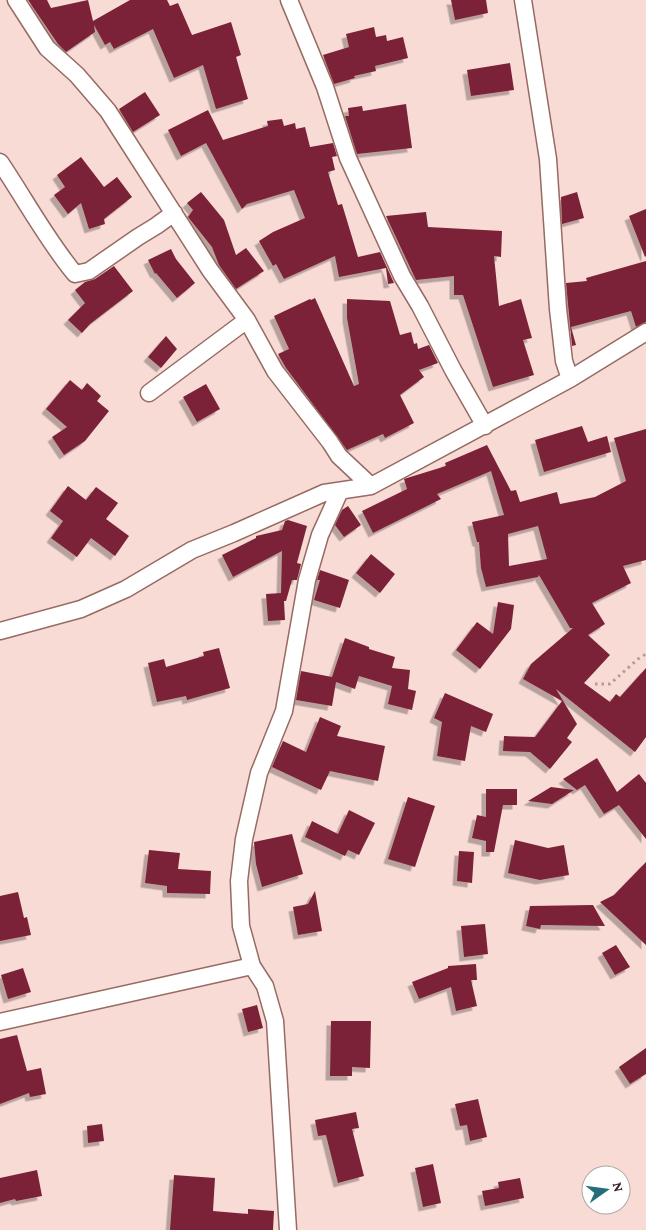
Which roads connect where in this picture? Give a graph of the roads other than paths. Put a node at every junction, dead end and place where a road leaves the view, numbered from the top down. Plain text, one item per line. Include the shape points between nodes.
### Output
1 (16, 0) edge
2 (289, 0) edge
3 (523, 0) edge
4 (0, 162) edge
5 (174, 213) junction
6 (247, 320) junction
7 (646, 332) edge
8 (570, 379) junction
9 (149, 393) dead end
10 (485, 426) junction
11 (371, 486) junction
12 (340, 491) junction
13 (0, 631) edge
14 (252, 966) junction
15 (0, 1022) edge
16 (288, 1230) edge

1 - 5 street via 47,48 77,75 108,111
2 - 10 street via 325,87 348,158 402,276
3 - 8 street via 548,158 558,309 564,361
4 - 5 street via 75,274 89,271
5 - 6 street
6 - 9 street
6 - 11 street via 275,371 338,456
7 - 8 street
8 - 10 street
10 - 11 street
11 - 12 street
12 - 13 street via 324,493 192,550 126,589 81,609
12 - 14 street via 320,536 307,580 284,711 259,772 244,839 239,881 241,926
14 - 15 street
14 - 16 street via 265,986 275,1021

